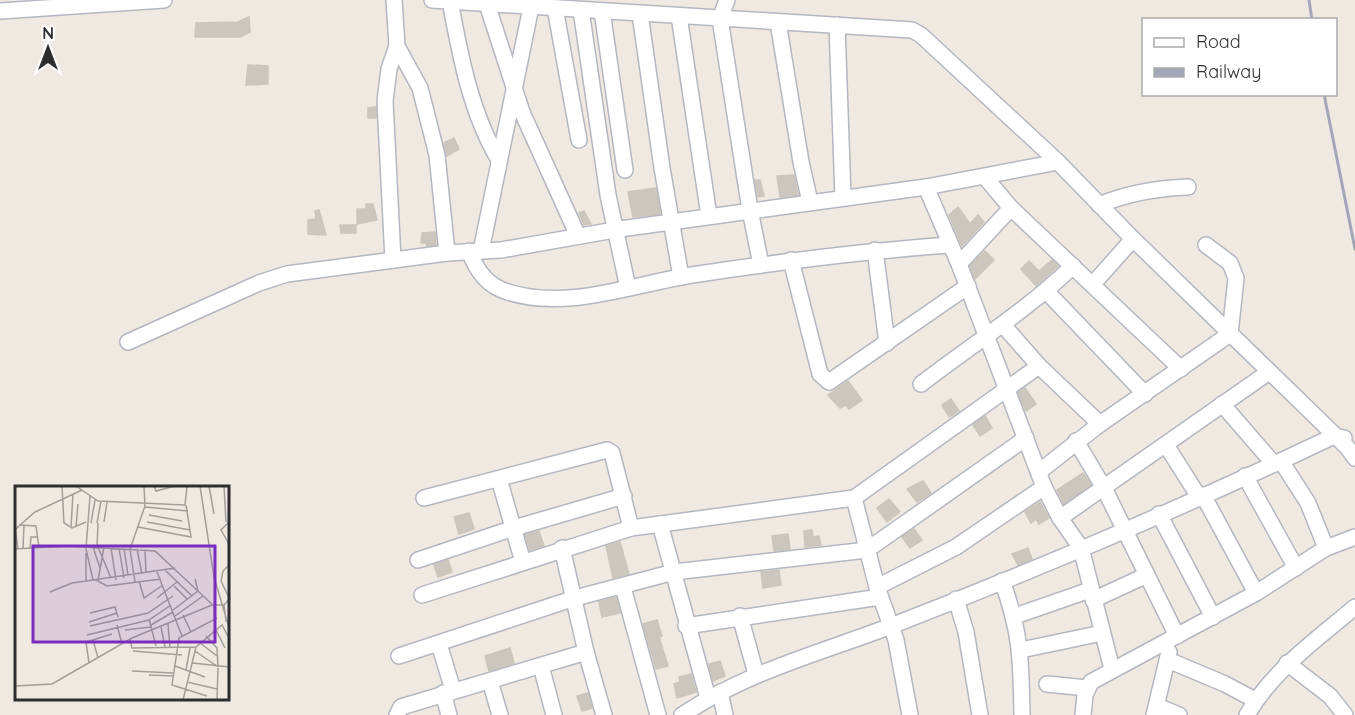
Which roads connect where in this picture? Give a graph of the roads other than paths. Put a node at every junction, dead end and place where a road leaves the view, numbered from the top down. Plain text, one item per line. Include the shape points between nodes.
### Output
1 (164, 0) edge
2 (394, 0) edge
3 (434, 0) edge
4 (727, 0) edge
5 (450, 1) edge
6 (480, 2) edge
7 (43, 5) edge
8 (531, 7) junction
9 (555, 8) junction
10 (581, 10) junction
11 (0, 11) edge
12 (602, 11) junction
13 (640, 14) junction
14 (679, 16) junction
15 (720, 19) junction
16 (778, 22) junction
17 (837, 25) junction
18 (397, 46) junction
19 (514, 87) junction
20 (579, 140) dead end
21 (499, 160) junction
22 (1058, 162) junction
23 (625, 170) dead end
24 (985, 177) junction
25 (926, 187) junction
26 (1188, 187) dead end
27 (843, 198) junction
28 (810, 202) junction
29 (1099, 205) junction
30 (1011, 208) junction
31 (750, 210) junction
32 (709, 216) junction
33 (672, 221) junction
34 (616, 230) junction
35 (578, 236) junction
36 (1133, 239) junction
37 (950, 244) junction
38 (1206, 244) dead end
39 (874, 250) junction
40 (475, 251) junction
41 (447, 252) junction
42 (393, 260) junction
43 (791, 260) junction
44 (959, 264) junction
45 (761, 265) junction
46 (1073, 266) junction
47 (681, 277) junction
48 (1093, 284) junction
49 (968, 286) junction
50 (628, 288) junction
51 (1047, 292) junction
52 (1004, 326) junction
53 (986, 334) junction
54 (1230, 334) junction
55 (128, 342) dead end
56 (887, 343) junction
57 (1039, 366) junction
58 (1181, 369) junction
59 (1269, 372) junction
60 (921, 384) dead end
61 (1008, 390) junction
62 (1145, 394) junction
63 (1222, 404) junction
64 (1100, 424) junction
65 (1334, 436) junction
66 (1026, 438) junction
67 (1076, 441) junction
68 (1355, 441) edge
69 (1166, 445) junction
70 (1355, 458) edge
71 (1277, 463) junction
72 (1040, 471) junction
73 (1245, 476) junction
74 (499, 479) junction
75 (1044, 487) junction
76 (1104, 488) junction
77 (624, 496) junction
78 (1201, 496) junction
79 (424, 498) dead end
80 (854, 498) junction
81 (1159, 514) junction
82 (1060, 518) junction
83 (660, 524) junction
84 (514, 528) junction
85 (631, 528) junction
86 (1124, 529) junction
87 (1355, 537) edge
88 (562, 548) junction
89 (1081, 548) junction
90 (1326, 549) junction
91 (867, 550) junction
92 (418, 560) dead end
93 (524, 562) junction
94 (1296, 568) junction
95 (674, 572) junction
96 (1147, 575) junction
97 (1002, 580) junction
98 (623, 587) junction
99 (878, 592) junction
100 (1256, 593) junction
101 (422, 595) dead end
102 (1091, 595) junction
103 (575, 598) junction
104 (956, 599) junction
105 (1355, 607) edge
106 (740, 616) junction
107 (1015, 616) junction
108 (1213, 617) junction
109 (686, 626) junction
110 (890, 626) junction
111 (1102, 633) junction
112 (1174, 638) junction
113 (439, 644) junction
114 (1021, 650) junction
115 (586, 652) junction
116 (399, 656) dead end
117 (1168, 660) junction
118 (1287, 663) junction
119 (541, 666) junction
120 (1112, 669) junction
121 (756, 674) junction
122 (490, 681) junction
123 (1047, 684) dead end
124 (1087, 688) junction
125 (448, 692) junction
126 (714, 695) junction
127 (1255, 700) junction
128 (1156, 711) edge
129 (397, 715) edge
130 (449, 715) edge
131 (500, 715) edge
132 (554, 715) edge
133 (604, 715) edge
134 (658, 715) edge
135 (682, 715) edge
136 (725, 715) edge
137 (910, 715) edge
138 (980, 715) edge
139 (1022, 715) edge
140 (1083, 715) edge
141 (1179, 715) edge
142 (1247, 715) edge
143 (1345, 715) edge

1 - 7 street
2 - 18 street
3 - 5 street
4 - 15 street
5 - 6 street
5 - 21 street via 459,49 485,138
6 - 8 street
6 - 19 street
7 - 11 street
8 - 9 street
8 - 19 street
9 - 10 street
9 - 20 street
10 - 12 street
10 - 34 street
12 - 13 street
12 - 23 street
13 - 14 street
13 - 33 street
14 - 15 street
14 - 32 street
15 - 16 street
15 - 31 street
16 - 17 street
16 - 28 street
17 - 22 street via 912,30 921,35
17 - 27 street
18 - 41 street via 420,88 437,155
18 - 42 street via 384,101
19 - 21 street
19 - 35 street
21 - 40 street
22 - 24 street
22 - 29 street
24 - 25 street
24 - 30 street
25 - 27 street
25 - 37 street
26 - 29 street via 1158,188 1119,196
27 - 28 street
28 - 31 street
29 - 36 street
30 - 44 street
30 - 46 street
31 - 32 street
31 - 45 street
32 - 33 street
33 - 34 street
33 - 47 street
34 - 35 street
34 - 50 street
35 - 40 street
36 - 48 street
36 - 54 street
37 - 39 street
37 - 44 street
38 - 54 street via 1230,264 1236,278
39 - 43 street
39 - 56 street
40 - 41 street
40 - 50 street via 482,276 507,292 549,298
41 - 42 street
42 - 55 street via 278,276
43 - 45 street
43 - 56 street via 824,380 835,379
44 - 49 street
45 - 47 street
46 - 48 street
46 - 51 street
47 - 50 street
48 - 58 street
49 - 53 street
49 - 56 street
51 - 52 street
51 - 62 street
52 - 53 street
52 - 57 street
53 - 60 street
53 - 61 street
54 - 58 street
54 - 59 street
57 - 61 street
57 - 64 street
58 - 62 street
59 - 63 street
59 - 65 street
61 - 66 street
61 - 80 street
62 - 64 street
63 - 69 street
63 - 71 street
64 - 67 street
65 - 68 street
65 - 70 street
65 - 71 street
66 - 72 street
66 - 91 street
67 - 72 street
67 - 76 street
69 - 76 street
69 - 78 street
71 - 73 street
71 - 90 street via 1308,503
72 - 75 street
73 - 78 street
73 - 94 street
74 - 77 street via 607,450 612,453
74 - 79 street
74 - 84 street
75 - 82 street
75 - 99 street via 941,556
76 - 82 street
76 - 86 street
77 - 84 street
77 - 85 street
78 - 81 street
78 - 100 street
80 - 83 street
80 - 91 street
81 - 86 street
81 - 108 street
82 - 89 street
83 - 85 street
83 - 95 street
84 - 92 street
84 - 93 street
85 - 88 street
86 - 89 street
86 - 96 street
87 - 90 street
88 - 93 street
88 - 103 street
89 - 97 street
89 - 102 street
90 - 94 street
91 - 95 street
91 - 99 street
93 - 101 street
94 - 100 street
95 - 98 street
95 - 109 street
96 - 102 street
96 - 112 street
97 - 104 street
97 - 107 street
98 - 103 street
98 - 134 street
99 - 106 street
99 - 110 street
100 - 108 street
102 - 107 street
102 - 111 street
103 - 113 street
103 - 115 street
104 - 110 street
104 - 138 street via 966,632
105 - 118 street
106 - 109 street
106 - 121 street
107 - 114 street
108 - 112 street
109 - 126 street
110 - 121 street
110 - 137 street
111 - 114 street
111 - 120 street
112 - 117 street
112 - 120 street
113 - 116 street
113 - 125 street
114 - 139 street
115 - 119 street
115 - 133 street
117 - 127 street
117 - 128 street
118 - 127 street
118 - 143 street via 1330,696
119 - 122 street
119 - 132 street
120 - 124 street
121 - 126 street
122 - 125 street
122 - 131 street
123 - 124 street
124 - 140 street
125 - 129 street via 401,707
125 - 130 street
126 - 135 street
126 - 136 street
127 - 142 street
128 - 141 street

